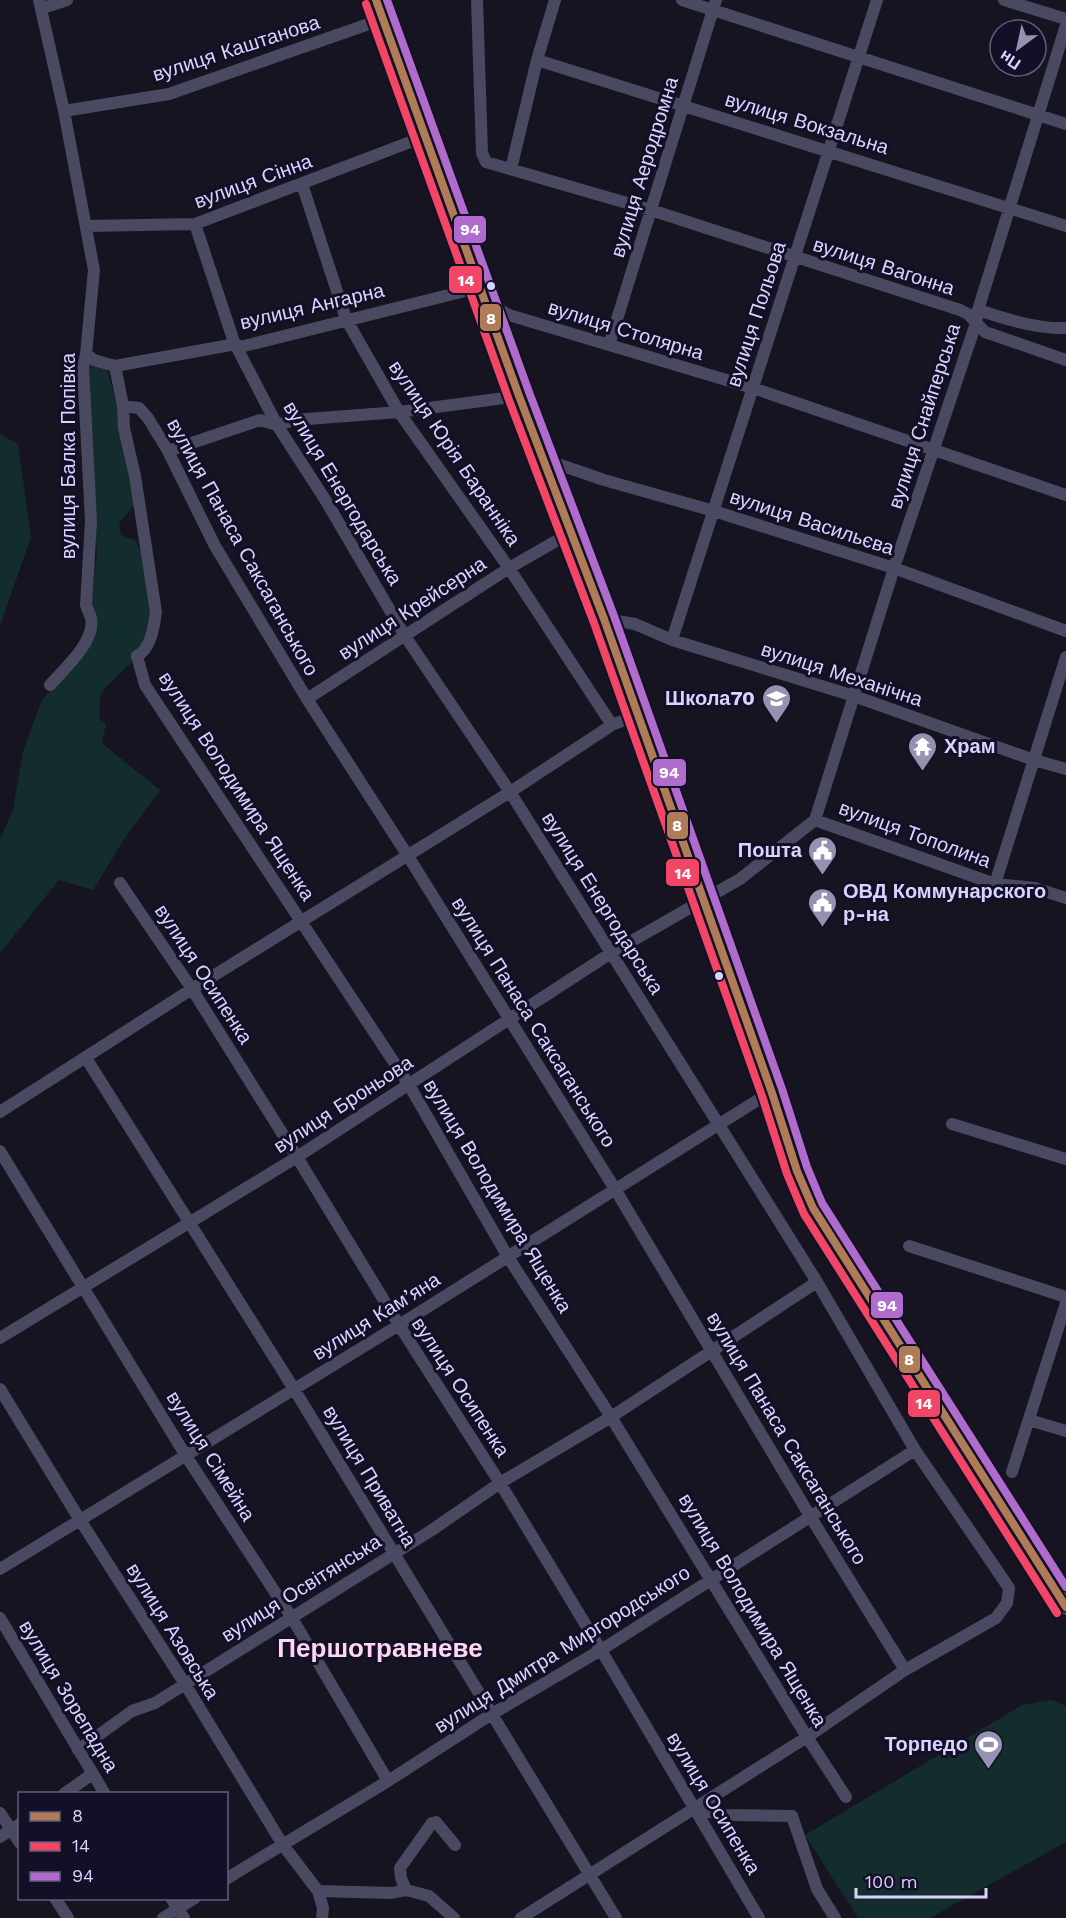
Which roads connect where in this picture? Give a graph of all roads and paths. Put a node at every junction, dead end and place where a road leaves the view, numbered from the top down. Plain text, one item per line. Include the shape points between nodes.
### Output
1 (67, 0) edge
2 (376, 0) edge
3 (477, 0) edge
4 (555, 0) edge
5 (682, 0) edge
6 (877, 0) edge
7 (1004, 0) edge
8 (41, 4) edge
9 (715, 5) edge
10 (383, 19) junction
11 (1066, 20) edge
12 (1066, 24) edge
13 (859, 57) junction
14 (537, 60) junction
15 (683, 105) junction
16 (64, 111) junction
17 (1038, 114) junction
18 (1066, 124) edge
19 (426, 136) junction
20 (829, 150) junction
21 (511, 170) junction
22 (302, 184) junction
23 (1008, 207) junction
24 (651, 210) junction
25 (195, 225) junction
26 (86, 226) junction
27 (1066, 226) edge
28 (795, 257) junction
29 (483, 294) junction
30 (978, 310) junction
31 (346, 319) junction
32 (976, 324) junction
33 (1066, 328) edge
34 (236, 344) junction
35 (609, 345) junction
36 (86, 354) junction
37 (1066, 360) edge
38 (115, 366) junction
39 (753, 388) junction
40 (519, 396) junction
41 (123, 406) junction
42 (399, 412) junction
43 (277, 425) junction
44 (934, 450) junction
45 (168, 451) junction
46 (543, 459) junction
47 (1066, 495) edge
48 (714, 511) junction
49 (570, 533) junction
50 (509, 568) junction
51 (894, 568) junction
52 (604, 619) junction
53 (1066, 631) edge
54 (405, 636) junction
55 (672, 640) junction
56 (1066, 657) edge
57 (50, 685) dead end
58 (854, 696) junction
59 (307, 699) junction
60 (637, 715) junction
61 (612, 725) junction
62 (1034, 760) junction
63 (1066, 769) edge
64 (510, 792) junction
65 (815, 819) junction
66 (408, 856) junction
67 (120, 883) dead end
68 (995, 884) junction
69 (1066, 898) edge
70 (703, 899) junction
71 (302, 922) junction
72 (611, 953) junction
73 (192, 989) junction
74 (510, 1019) junction
75 (86, 1058) junction
76 (409, 1085) junction
77 (772, 1093) junction
78 (0, 1112) edge
79 (952, 1124) dead end
80 (719, 1125) junction
81 (0, 1151) edge
82 (297, 1157) junction
83 (1066, 1159) edge
84 (615, 1189) junction
85 (190, 1223) junction
86 (909, 1246) dead end
87 (508, 1257) junction
88 (817, 1282) junction
89 (83, 1287) junction
90 (1066, 1297) edge
91 (1066, 1303) edge
92 (399, 1326) junction
93 (0, 1338) edge
94 (712, 1351) junction
95 (0, 1389) edge
96 (294, 1389) junction
97 (611, 1417) junction
98 (1029, 1420) junction
99 (1066, 1431) edge
100 (915, 1450) junction
101 (186, 1456) junction
102 (1012, 1472) dead end
103 (500, 1483) junction
104 (810, 1516) junction
105 (80, 1520) junction
106 (394, 1553) junction
107 (0, 1569) edge
108 (712, 1579) junction
109 (1066, 1607) edge
110 (0, 1617) edge
111 (292, 1618) junction
112 (601, 1650) junction
113 (906, 1670) junction
114 (185, 1684) junction
115 (492, 1714) junction
116 (807, 1737) junction
117 (78, 1750) junction
118 (92, 1774) junction
119 (388, 1781) junction
120 (67, 1792) edge
121 (104, 1792) edge
122 (846, 1797) dead end
123 (694, 1809) junction
124 (0, 1813) edge
125 (15, 1827) edge
126 (0, 1837) edge
127 (283, 1845) junction
128 (455, 1845) dead end
129 (590, 1875) junction
130 (228, 1878) edge
131 (318, 1890) junction
132 (406, 1890) junction
133 (56, 1900) edge
134 (193, 1900) edge
135 (177, 1908) edge
136 (68, 1918) edge
137 (163, 1918) edge
138 (322, 1918) edge
139 (454, 1918) edge
140 (521, 1918) edge
141 (616, 1918) edge
142 (759, 1918) edge
143 (835, 1918) edge

1 - 8 street
2 - 10 main road
3 - 21 street, вулиця Вагонна via 483,158
4 - 14 street
5 - 9 street
6 - 13 street, вулиця Польова
7 - 11 street
8 - 16 street, вулиця Балка Попівка
9 - 13 street
9 - 15 street, вулиця Аеродромна
10 - 16 street, вулиця Каштанова via 169,94
10 - 19 main road
12 - 17 street, вулиця Снайперська
13 - 17 street
13 - 20 street, вулиця Польова
14 - 15 street, вулиця Вокзальна
14 - 21 street
15 - 20 street, вулиця Вокзальна
15 - 24 street, вулиця Аеродромна
16 - 26 street, вулиця Балка Попівка
17 - 18 street
17 - 23 street, вулиця Снайперська
19 - 22 street, вулиця Сінна
19 - 29 main road
20 - 23 street, вулиця Вокзальна
20 - 28 street, вулиця Польова
21 - 24 street, вулиця Вагонна
22 - 25 street, вулиця Сінна
22 - 31 street, вулиця Юрія Баранніка
23 - 27 street, вулиця Вокзальна
23 - 30 street, вулиця Снайперська
24 - 28 street, вулиця Вагонна
24 - 35 street, вулиця Аеродромна
25 - 26 street, вулиця Сінна
25 - 34 street, вулиця Енергодарська
26 - 36 street, вулиця Балка Попівка via 94,270
28 - 32 street, вулиця Вагонна via 960,310
28 - 39 street, вулиця Польова
29 - 31 street, вулиця Ангарна
29 - 35 street, вулиця Столярна via 509,315
29 - 40 main road
30 - 32 street, вулиця Снайперська
30 - 33 street via 1032,326
31 - 34 street, вулиця Ангарна via 240,347
31 - 42 street, вулиця Юрія Баранніка
32 - 37 street, вулиця Вагонна via 985,332
32 - 44 street, вулиця Снайперська
34 - 38 street, вулиця Ангарна
34 - 43 street, вулиця Енергодарська
35 - 39 street, вулиця Столярна
36 - 38 street
36 - 57 street, вулиця Балка Попівка via 83,398 91,521 86,605 92,631 85,645
38 - 41 street, вулиця Володимира Ященка
39 - 44 street, вулиця Столярна
39 - 48 street, вулиця Польова
40 - 42 street
40 - 46 main road
41 - 45 street, вулиця Панаса Саксаганського via 139,408
41 - 71 street, вулиця Володимира Ященка via 156,612 145,651 137,656 145,685
42 - 43 street via 294,420
42 - 50 street, вулиця Юрія Баранніка
43 - 45 street via 260,420
43 - 54 street, вулиця Енергодарська
44 - 47 street, вулиця Столярна
44 - 51 street, вулиця Снайперська
45 - 59 street, вулиця Панаса Саксаганського via 215,546
46 - 48 street, вулиця Васильєва
46 - 49 main road
48 - 51 street, вулиця Васильєва
48 - 55 street, вулиця Польова
49 - 50 street, вулиця Крейсерна
49 - 52 main road
50 - 54 street, вулиця Крейсерна
50 - 61 street, вулиця Юрія Баранніка
51 - 53 street, вулиця Васильєва
51 - 58 street, вулиця Снайперська
52 - 55 street, вулиця Механічна via 635,624
52 - 60 main road
54 - 59 street, вулиця Крейсерна
54 - 64 street, вулиця Енергодарська
55 - 58 street, вулиця Механічна
56 - 62 street
58 - 62 street, вулиця Механічна
58 - 65 street, вулиця Снайперська
59 - 66 street, вулиця Панаса Саксаганського
60 - 61 street
60 - 70 main road
61 - 64 street
62 - 63 street, вулиця Механічна
62 - 68 street
64 - 66 street
64 - 72 street, вулиця Енергодарська
65 - 68 street, вулиця Тополина
65 - 70 street, вулиця Тополина via 740,879
66 - 71 street
66 - 74 street, вулиця Панаса Саксаганського
67 - 73 street, вулиця Осипенка
68 - 69 street, вулиця Тополина via 1035,888
70 - 72 street, вулиця Броньова
70 - 77 main road
71 - 73 street
71 - 76 street, вулиця Володимира Ященка
72 - 74 street, вулиця Броньова
72 - 80 street, вулиця Енергодарська
73 - 75 street
73 - 82 street, вулиця Осипенка
74 - 76 street, вулиця Броньова
74 - 84 street, вулиця Панаса Саксаганського
75 - 78 street
75 - 85 street, вулиця Приватна
76 - 82 street, вулиця Броньова
76 - 87 street, вулиця Володимира Ященка
77 - 80 street, вулиця Кам’яна
77 - 109 main road via 796,1170 813,1208
79 - 83 street
80 - 84 street, вулиця Кам’яна
80 - 88 street, вулиця Енергодарська
81 - 89 street, вулиця Сімейна
82 - 85 street, вулиця Броньова
82 - 92 street, вулиця Осипенка
84 - 87 street, вулиця Кам’яна
84 - 94 street, вулиця Панаса Саксаганського
85 - 89 street, вулиця Броньова
85 - 96 street, вулиця Приватна
86 - 90 street
87 - 92 street, вулиця Кам’яна
87 - 97 street, вулиця Володимира Ященка
88 - 94 street, вулиця Освітянська
88 - 100 street, вулиця Енергодарська
89 - 93 street, вулиця Броньова
89 - 101 street, вулиця Сімейна
91 - 98 street
92 - 96 street, вулиця Кам’яна
92 - 103 street, вулиця Осипенка
94 - 97 street, вулиця Освітянська
94 - 104 street, вулиця Панаса Саксаганського
95 - 105 street, вулиця Азовська
96 - 101 street, вулиця Кам’яна
96 - 106 street, вулиця Приватна
97 - 103 street, вулиця Освітянська
97 - 108 street, вулиця Володимира Ященка
98 - 99 street
98 - 102 street
100 - 104 street, вулиця Дмитра Миргородського
100 - 113 street, вулиця Енергодарська via 1009,1588 1007,1603 996,1618
101 - 105 street, вулиця Кам’яна
101 - 111 street, вулиця Сімейна
103 - 106 street, вулиця Освітянська
103 - 112 street, вулиця Осипенка
104 - 108 street, вулиця Дмитра Миргородського
104 - 113 street, вулиця Панаса Саксаганського
105 - 107 street, вулиця Кам’яна
105 - 114 street, вулиця Азовська
106 - 111 street, вулиця Освітянська
106 - 115 street, вулиця Приватна
108 - 112 street, вулиця Дмитра Миргородського
108 - 116 street, вулиця Володимира Ященка
110 - 117 street, вулиця Зорепадна
111 - 114 street, вулиця Освітянська
111 - 119 street, вулиця Сімейна
112 - 115 street, вулиця Дмитра Миргородського
112 - 123 street, вулиця Осипенка
113 - 116 street
114 - 117 street, вулиця Освітянська via 155,1703 132,1711
114 - 127 street, вулиця Азовська
115 - 119 street, вулиця Дмитра Миргородського
115 - 129 street, вулиця Приватна
116 - 122 street, вулиця Володимира Ященка
116 - 123 street
117 - 118 street, вулиця Зорепадна
118 - 120 street
118 - 121 street, вулиця Зорепадна
119 - 127 street, вулиця Дмитра Миргородського
123 - 129 street
123 - 142 street, вулиця Осипенка
123 - 143 street via 725,1815 792,1816 818,1889
124 - 125 street
125 - 126 street
127 - 130 street, вулиця Дмитра Миргородського
127 - 131 street, вулиця Азовська
128 - 132 street via 440,1824 432,1823 400,1868
129 - 140 street
129 - 141 street, вулиця Приватна
131 - 132 street
131 - 138 street
132 - 139 street via 429,1896
133 - 136 street
134 - 135 street
135 - 137 street

